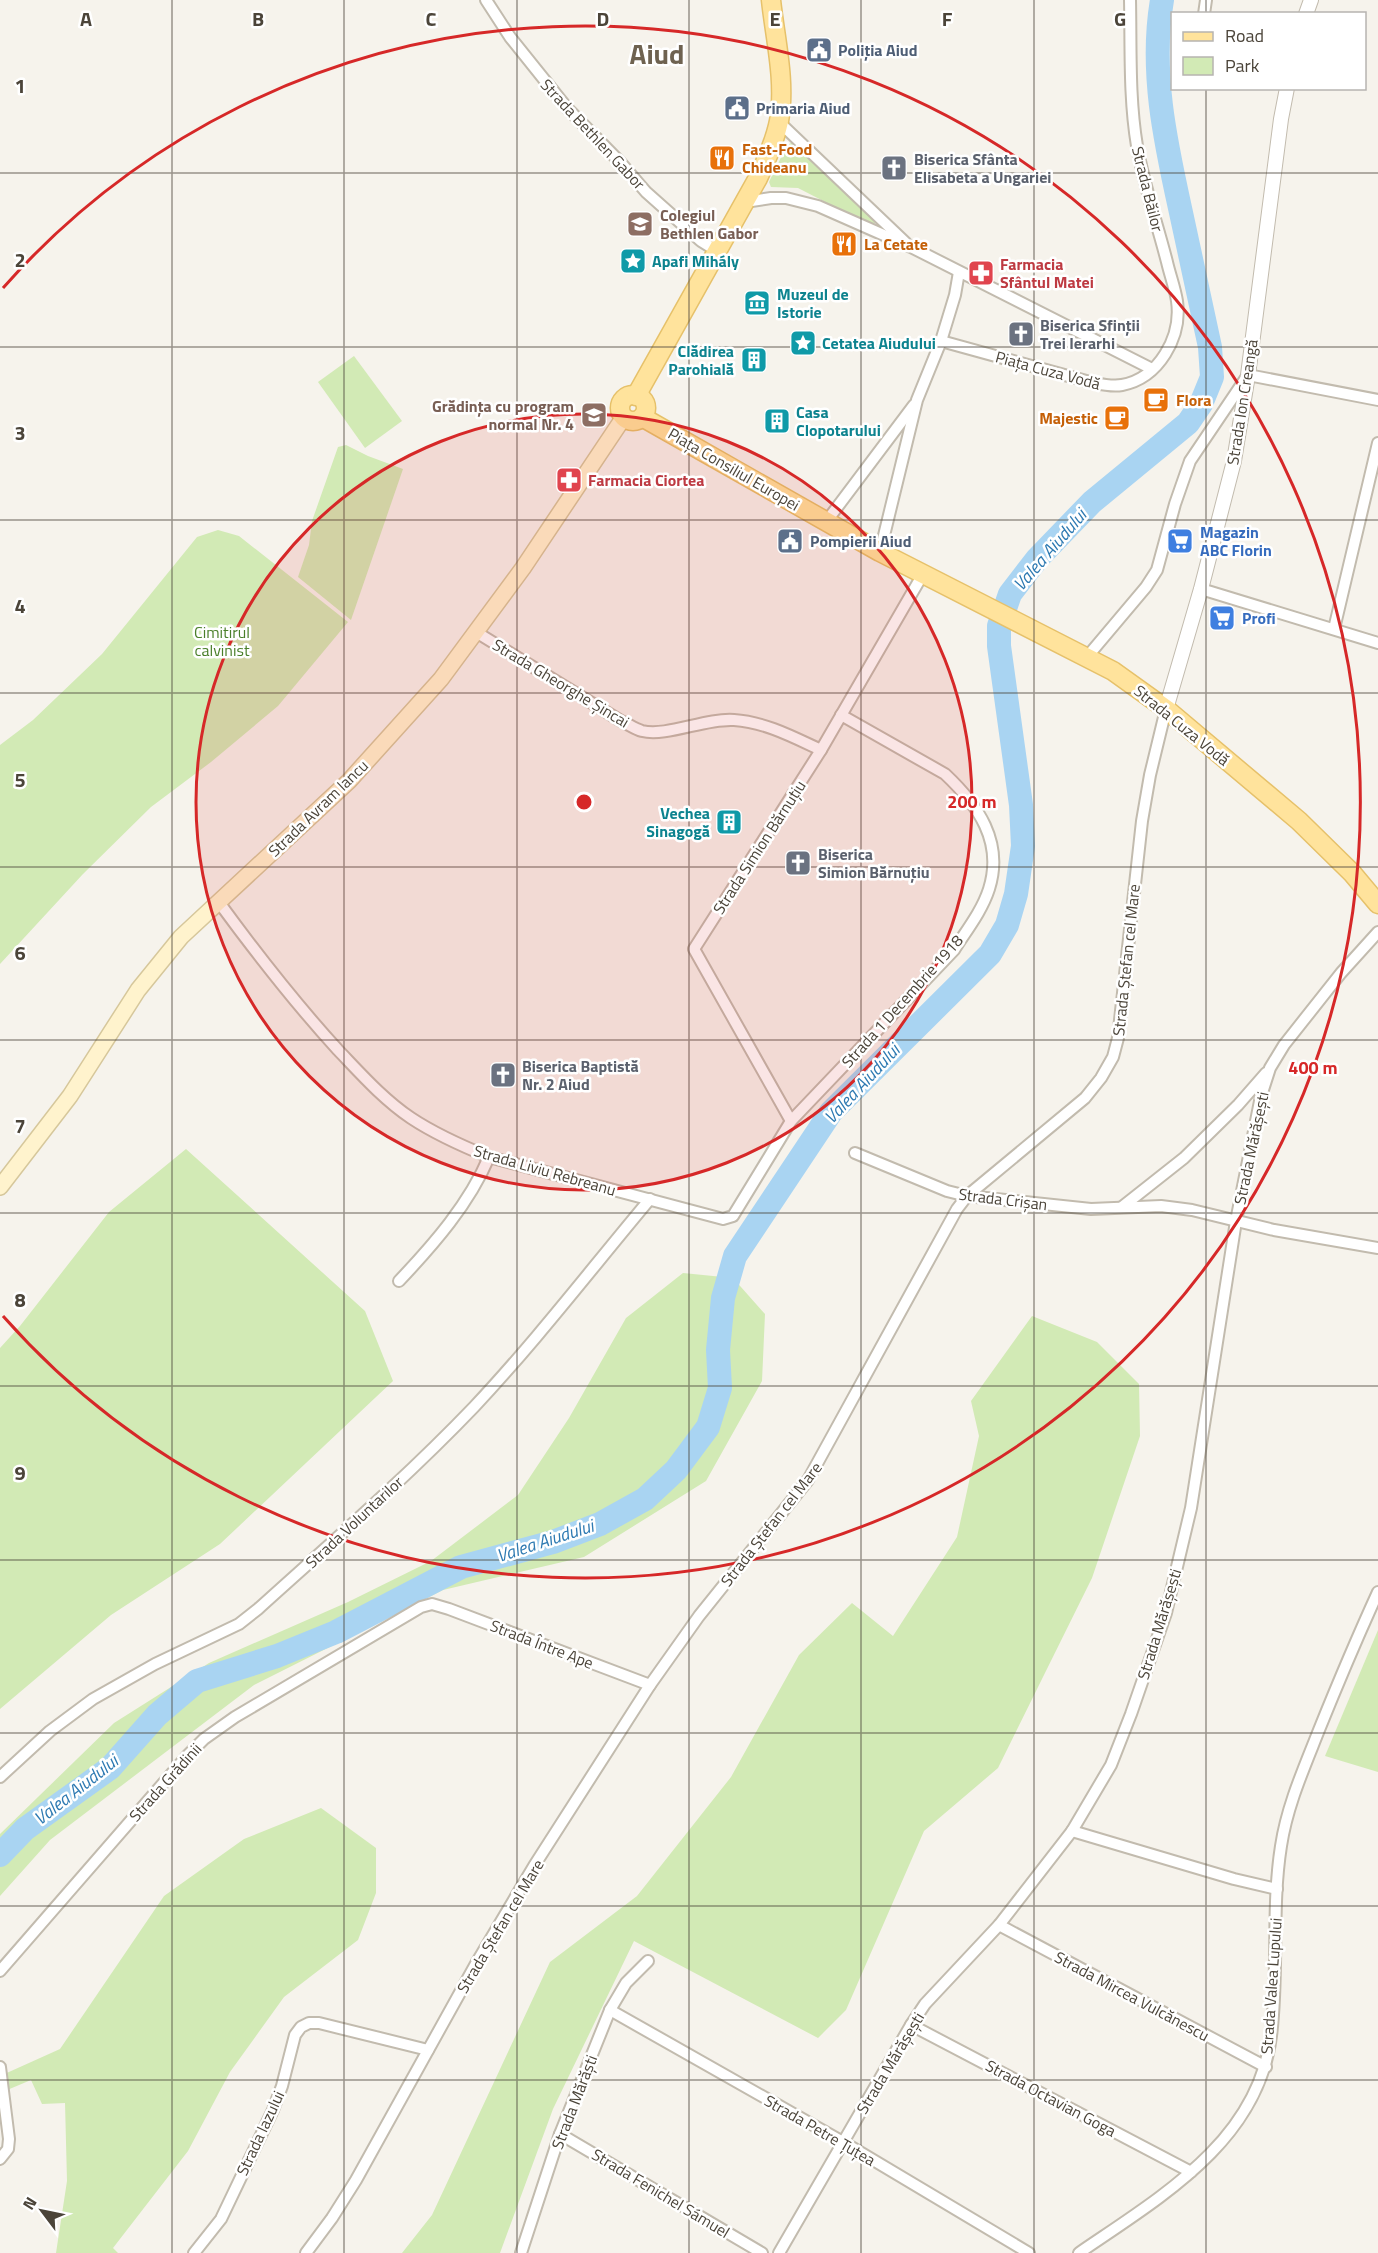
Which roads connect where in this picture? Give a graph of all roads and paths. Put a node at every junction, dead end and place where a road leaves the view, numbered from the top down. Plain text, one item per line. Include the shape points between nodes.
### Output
1 (486, 0) edge
2 (771, 0) edge
3 (1130, 0) edge
4 (1287, 90) edge
5 (779, 122) junction
6 (745, 202) junction
7 (911, 247) junction
8 (717, 251) junction
9 (959, 272) junction
10 (941, 341) junction
11 (1152, 369) junction
12 (1248, 375) junction
13 (636, 396) junction
14 (918, 400) junction
15 (1378, 400) edge
16 (624, 417) junction
17 (642, 417) junction
18 (1378, 443) edge
19 (826, 522) junction
20 (880, 552) junction
21 (922, 574) junction
22 (1201, 589) junction
23 (954, 590) joint
24 (1334, 629) junction
25 (477, 632) junction
26 (1378, 643) edge
27 (1087, 657) junction
28 (1166, 709) junction
29 (841, 715) junction
30 (820, 750) junction
31 (218, 901) junction
32 (1378, 904) edge
33 (1378, 932) edge
34 (1270, 1068) junction
35 (791, 1121) junction
36 (855, 1153) dead end
37 (489, 1157) junction
38 (0, 1187) edge
39 (967, 1196) junction
40 (650, 1199) junction
41 (1122, 1208) junction
42 (723, 1219) joint
43 (1236, 1221) junction
44 (1378, 1248) edge
45 (399, 1281) dead end
46 (1378, 1592) edge
47 (432, 1604) joint
48 (650, 1685) junction
49 (0, 1777) edge
50 (1072, 1831) junction
51 (1277, 1889) junction
52 (999, 1925) junction
53 (648, 1961) dead end
54 (0, 1971) edge
55 (610, 2010) junction
56 (911, 2025) junction
57 (428, 2049) junction
58 (0, 2067) edge
59 (1266, 2067) junction
60 (560, 2134) junction
61 (843, 2142) junction
62 (0, 2159) edge
63 (1191, 2172) junction
64 (194, 2253) edge
65 (306, 2253) edge
66 (521, 2253) edge
67 (762, 2253) edge
68 (779, 2253) edge
69 (1029, 2253) edge
70 (1079, 2253) edge

1 - 8 street, Strada Bethlen Gabor via 567,108 646,192
2 - 5 main road via 781,95
3 - 11 street, Strada Băilor via 1138,149 1178,307 1172,341 1161,362
4 - 12 street, Strada Ion Creangă
5 - 6 main road via 767,159
5 - 7 street
6 - 7 street via 771,198 803,201
6 - 8 main road
7 - 9 street
8 - 13 main road
9 - 10 street
9 - 11 street
10 - 11 street, Piața Cuza Vodă via 1110,386 1134,381
10 - 14 street
12 - 15 street
12 - 22 street, Strada Ion Creangă via 1234,461
12 - 27 street via 1190,461 1157,570
13 - 16 main road via 628,396 622,402 620,410
13 - 17 main road via 645,405
14 - 19 street
14 - 20 street
16 - 17 main road via 631,421
16 - 25 main road, Strada Avram Iancu
17 - 19 main road, Piața Consiliul Europei
18 - 24 street
19 - 20 main road, Piața Consiliul Europei
20 - 21 main road, Piața Consiliul Europei
21 - 23 main road, Piața Consiliul Europei
21 - 29 street, Strada Simion Bărnuțiu
22 - 24 street
22 - 28 street, Strada Ion Creangă
23 - 27 main road, Strada Cuza Vodă
24 - 26 street
25 - 30 street, Strada Gheorghe Șincai via 643,731 734,720 765,726
25 - 31 main road, Strada Avram Iancu via 427,695 349,781
27 - 28 main road, Strada Cuza Vodă
28 - 32 main road, Strada Cuza Vodă via 1317,837
28 - 39 street, Strada Ștefan cel Mare via 1142,821 1124,997 1113,1057 1085,1098
29 - 30 street, Strada Simion Bărnuțiu
29 - 35 street, Strada 1 Decembrie 1918 via 945,774 985,823 992,842 993,865 989,890 954,950
30 - 35 street, Strada Simion Bărnuțiu via 694,949
31 - 37 street, Strada Liviu Rebreanu via 280,982 374,1088 412,1119
31 - 38 main road, Strada Avram Iancu via 138,990 70,1096
33 - 34 street, Strada Mărășești via 1320,998
34 - 41 street via 1184,1158
34 - 43 street, Strada Mărășești
35 - 42 street, Strada 1 Decembrie 1918 via 733,1216
36 - 39 street, Strada Crișan
37 - 40 street, Strada Liviu Rebreanu
37 - 45 street via 480,1179 459,1210
39 - 41 street, Strada Crișan via 1091,1209
39 - 48 street, Strada Ștefan cel Mare via 946,1227 808,1480 699,1616
40 - 42 street, Strada Liviu Rebreanu
40 - 49 street, Strada Voluntarilor via 475,1405 421,1460 258,1609 238,1624 93,1699 50,1731
41 - 43 street, Strada Crișan via 1192,1210
43 - 44 street, Strada Crișan
43 - 50 street, Strada Mărășești via 1191,1508 1166,1613 1111,1765
46 - 51 street, Strada Valea Lupului via 1352,1647 1290,1805
47 - 48 street, Strada Între Ape
47 - 54 street, Strada Grădinii via 391,1624 204,1739
48 - 57 street, Strada Ștefan cel Mare via 534,1866
50 - 51 street
50 - 52 street, Strada Mărășești
51 - 59 street, Strada Valea Lupului
52 - 56 street, Strada Mărășești
52 - 59 street, Strada Mircea Vulcănescu
53 - 55 street, Strada Mărăști via 626,1983
55 - 60 street, Strada Mărăști
55 - 61 street, Strada Petre Țuțea
56 - 61 street, Strada Mărășești
56 - 63 street, Strada Octavian Goga
57 - 64 street, Strada Iazului via 319,2023 301,2027 292,2044 273,2110 221,2218
57 - 65 street, Strada Ștefan cel Mare via 356,2180
58 - 62 street via 9,2139 8,2149
59 - 63 street, Strada Valea Lupului via 1244,2114
60 - 66 street, Strada Mărăști
60 - 67 street, Strada Fenichel Sámuel
61 - 68 street, Strada Mărășești
61 - 69 street, Strada Petre Țuțea
63 - 70 street, Strada Valea Lupului

